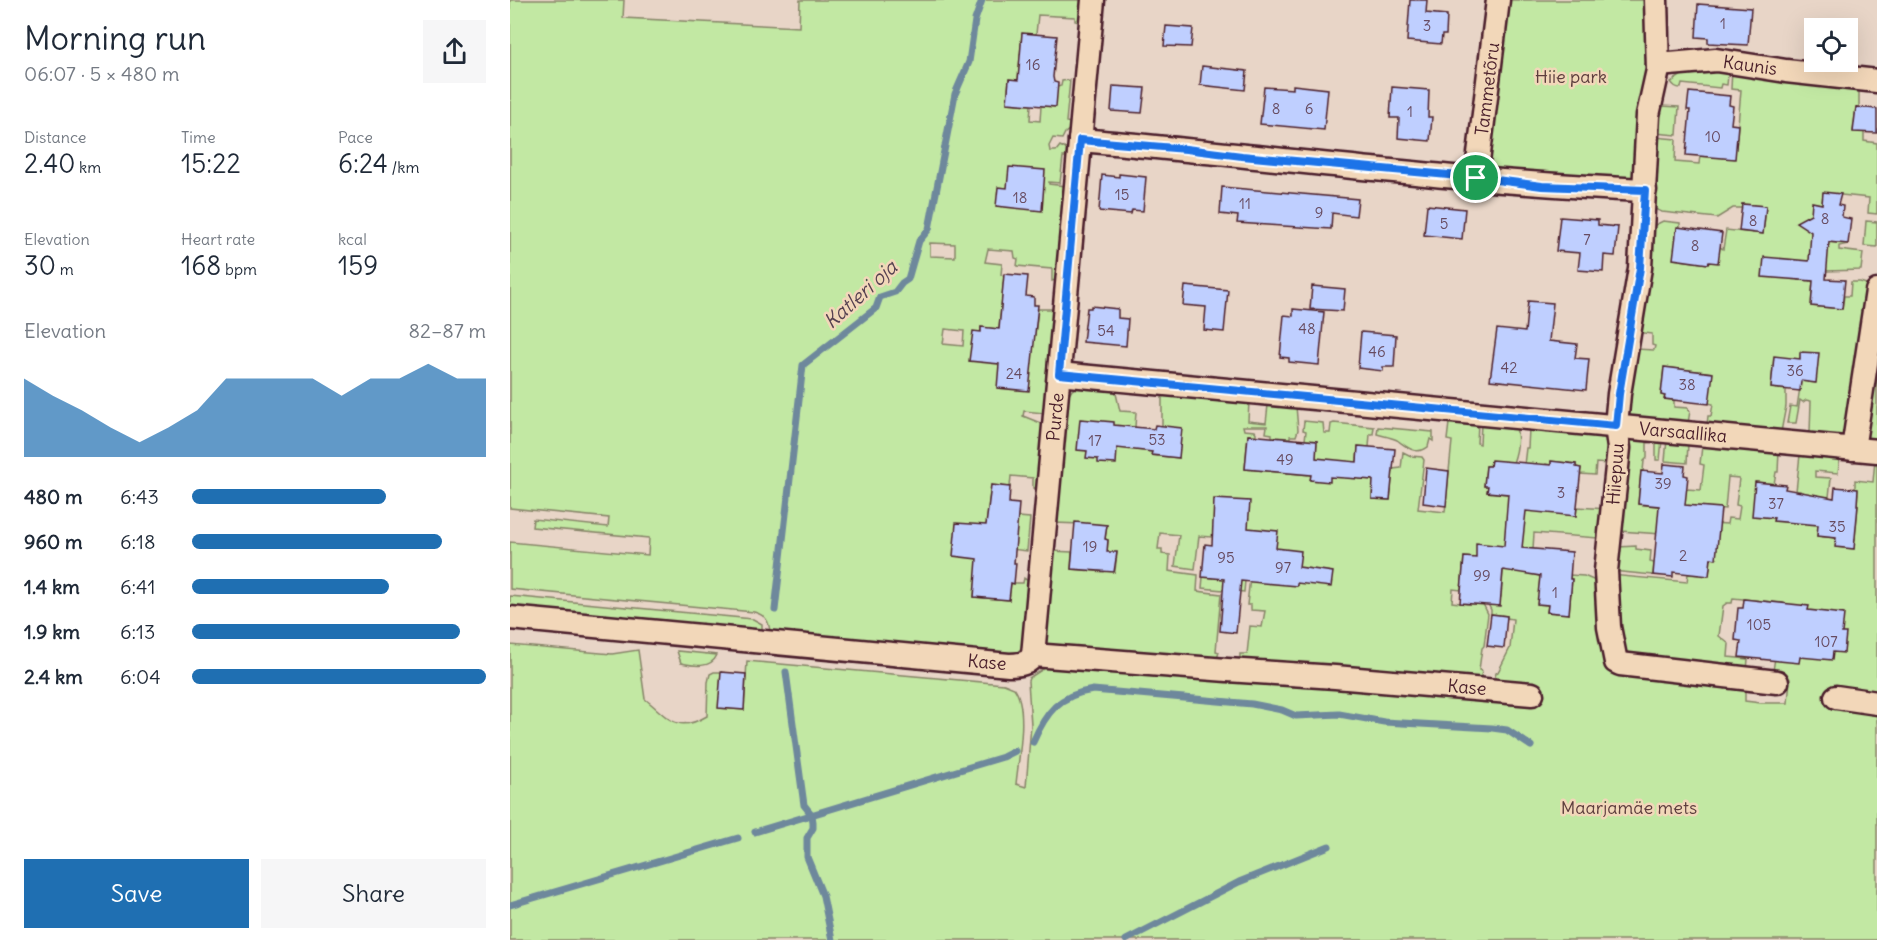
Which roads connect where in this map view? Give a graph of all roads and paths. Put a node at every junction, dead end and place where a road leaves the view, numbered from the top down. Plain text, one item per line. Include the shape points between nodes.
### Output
1 (1093, 0) edge
2 (1498, 0) edge
3 (1656, 0) edge
4 (1658, 65) junction
5 (1877, 81) edge
6 (1080, 140) junction
7 (1476, 178) junction
8 (1645, 190) junction
9 (1877, 291) edge
10 (1059, 374) junction
11 (1616, 426) junction
12 (1853, 448) junction
13 (1877, 451) edge
14 (510, 618) edge
15 (1033, 655) junction
16 (1777, 682) dead end
17 (1532, 694) dead end
18 (1836, 697) dead end
19 (1877, 703) edge

1 - 6 street, Purde
2 - 7 street, Tammetõru
3 - 4 street, Hiiepuu
4 - 5 street, Kaunis via 1726,61
4 - 8 street, Hiiepuu via 1648,116
6 - 7 street
6 - 10 street, Purde
7 - 8 street via 1542,186
8 - 11 street, Hiiepuu via 1639,277
9 - 12 street
10 - 11 street, Varsaallika
10 - 15 street, Purde
11 - 12 street, Varsaallika
11 - 16 street, Hiiepuu via 1619,448 1606,587 1616,662
12 - 13 street, Varsaallika
14 - 15 street, Kase via 1010,665 1025,663
15 - 17 street, Kase
18 - 19 street

